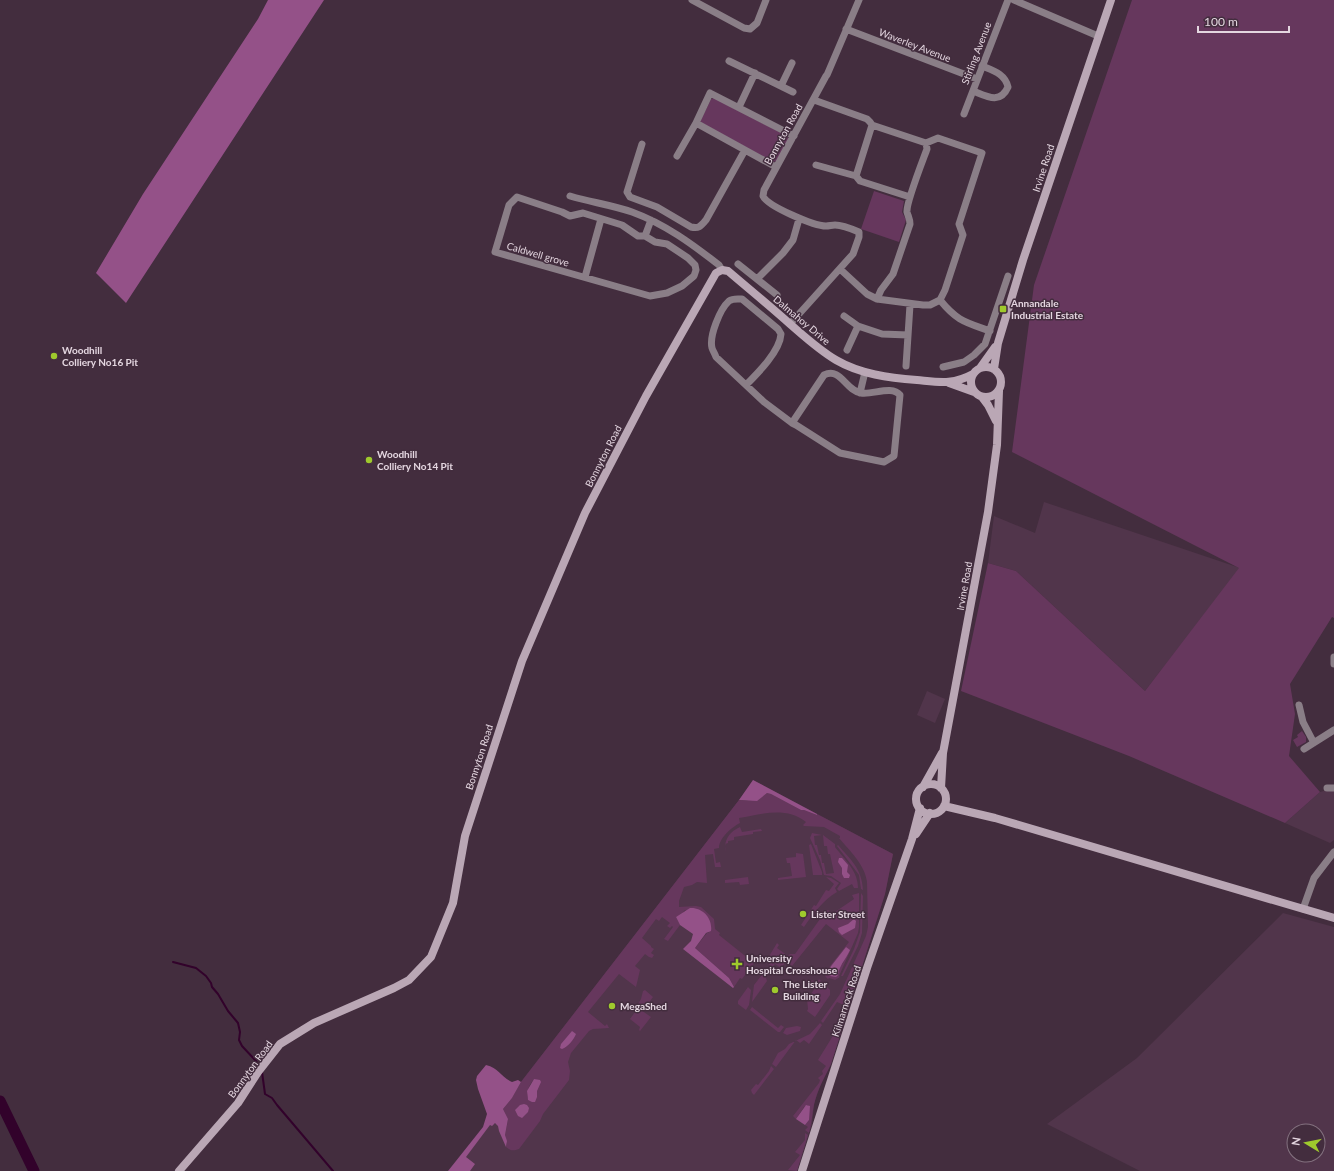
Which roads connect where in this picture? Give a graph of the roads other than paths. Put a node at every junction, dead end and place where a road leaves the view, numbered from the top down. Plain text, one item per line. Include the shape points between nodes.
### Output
1 (692, 0) edge
2 (766, 0) edge
3 (859, 0) edge
4 (1008, 0) edge
5 (1014, 0) edge
6 (1111, 0) edge
7 (846, 29) junction
8 (1098, 36) junction
9 (729, 61) dead end
10 (792, 63) dead end
11 (982, 66) junction
12 (755, 74) junction
13 (977, 79) junction
14 (781, 86) junction
15 (973, 91) junction
16 (793, 92) dead end
17 (814, 100) junction
18 (739, 107) junction
19 (964, 114) dead end
20 (696, 123) junction
21 (872, 125) junction
22 (794, 136) junction
23 (926, 143) junction
24 (642, 144) dead end
25 (745, 150) junction
26 (677, 156) dead end
27 (816, 165) dead end
28 (776, 167) junction
29 (827, 168) junction
30 (856, 176) junction
31 (824, 177) dead end
32 (570, 196) dead end
33 (910, 197) junction
34 (601, 218) junction
35 (799, 219) junction
36 (651, 220) junction
37 (645, 236) junction
38 (738, 264) dead end
39 (840, 269) junction
40 (722, 270) junction
41 (1008, 276) dead end
42 (585, 277) junction
43 (758, 279) junction
44 (777, 295) dead end
45 (877, 299) junction
46 (940, 300) junction
47 (910, 305) junction
48 (844, 316) dead end
49 (790, 324) junction
50 (858, 326) junction
51 (990, 331) junction
52 (908, 335) junction
53 (998, 342) junction
54 (847, 350) dead end
55 (906, 366) dead end
56 (943, 367) dead end
57 (980, 368) junction
58 (994, 369) junction
59 (864, 372) junction
60 (973, 374) junction
61 (948, 382) junction
62 (746, 385) junction
63 (999, 390) junction
64 (974, 392) junction
65 (860, 393) junction
66 (982, 397) junction
67 (997, 421) junction
68 (792, 422) junction
69 (1334, 658) edge
70 (1334, 664) edge
71 (1299, 705) dead end
72 (1334, 730) edge
73 (1314, 743) junction
74 (1304, 749) dead end
75 (943, 753) junction
76 (923, 787) junction
77 (941, 788) junction
78 (944, 806) junction
79 (920, 808) junction
80 (930, 813) junction
81 (912, 839) junction
82 (1334, 852) edge
83 (1303, 909) junction
84 (1334, 918) edge
85 (178, 1171) edge
86 (802, 1171) edge

1 - 2 street via 750,29 757,23
3 - 7 street, Bonnyton Road
4 - 11 street, Stirling Avenue
5 - 8 street
6 - 8 main road, Irvine Road
7 - 13 street, Waverley Avenue
7 - 17 street, Bonnyton Road
8 - 53 main road, Irvine Road
9 - 12 street
10 - 14 street
11 - 13 street, Stirling Avenue
11 - 15 street via 1005,78 1008,87 1003,96 997,98
12 - 14 street
12 - 18 street
13 - 15 street, Stirling Avenue
14 - 16 street
15 - 19 street, Stirling Avenue
17 - 21 street via 867,119
17 - 22 street, Bonnyton Road
18 - 20 street via 710,93
18 - 22 street
20 - 25 street
20 - 26 street
21 - 23 street
21 - 30 street
22 - 28 street, Bonnyton Road
23 - 33 street via 927,149
23 - 46 street via 938,138 982,153 959,224 963,235
24 - 25 street via 627,192 630,197 657,207 695,228 699,228 706,220
25 - 28 street
27 - 29 street
28 - 35 street, Bonnyton Road via 763,196 767,201
29 - 30 street
29 - 31 street
30 - 33 street via 860,181
32 - 36 street
33 - 45 street via 907,211 910,224 893,274 880,290
34 - 37 street, Caldwell grove via 622,225 638,236
34 - 42 street
34 - 42 street, Caldwell grove via 583,213 570,216 517,197 509,205 496,252
35 - 39 street via 858,232 859,237 853,254
35 - 43 street via 792,240
36 - 37 street
36 - 40 street via 691,243 719,264
37 - 42 street, Caldwell grove via 655,242 667,244 688,258 696,270 694,276 682,286 667,293 650,296
38 - 43 street
39 - 45 street via 867,294
39 - 49 street
40 - 49 main road, Dalmahoy Drive via 728,271
40 - 85 main road, Bonnyton Road via 716,273 646,396 585,513 522,661 465,836 453,903 431,957 408,980 314,1023 280,1044 260,1068 238,1103
41 - 51 street
43 - 44 street
45 - 47 street
46 - 47 street via 930,305
46 - 51 street via 962,321
47 - 52 street
48 - 50 street
49 - 59 main road, Dalmahoy Drive via 831,357
50 - 52 street via 882,334
50 - 54 street
51 - 56 street via 985,344 974,356 964,362
52 - 55 street
53 - 57 main road
53 - 58 main road
57 - 58 main road
57 - 60 main road
58 - 63 main road via 1000,377
59 - 61 main road, Dalmahoy Drive via 907,380
59 - 65 street
60 - 61 main road via 963,380
60 - 64 main road via 970,383
61 - 64 main road
62 - 62 street via 772,355 781,334 742,299 733,299 721,312 716,323 712,348 716,357
62 - 68 street
63 - 66 main road via 991,397
63 - 67 main road, Irvine Road
64 - 66 main road
65 - 68 street via 838,375 828,373 824,375
65 - 68 street via 872,394 893,390 900,395 894,456 884,462 840,453
66 - 67 main road
67 - 75 main road, Irvine Road via 997,444 988,512
69 - 70 street
71 - 73 street via 1303,722
72 - 73 street
73 - 74 street
75 - 76 main road, Irvine Road
75 - 77 main road, Irvine Road
76 - 77 main road via 932,784
76 - 79 main road via 917,794
77 - 78 main road via 946,797
78 - 80 main road via 938,812
78 - 83 main road via 995,818
79 - 80 main road
79 - 81 main road, Kilmarnock Road
80 - 81 main road, Kilmarnock Road
81 - 86 main road, Kilmarnock Road via 867,968
82 - 83 street via 1314,878
83 - 84 main road

